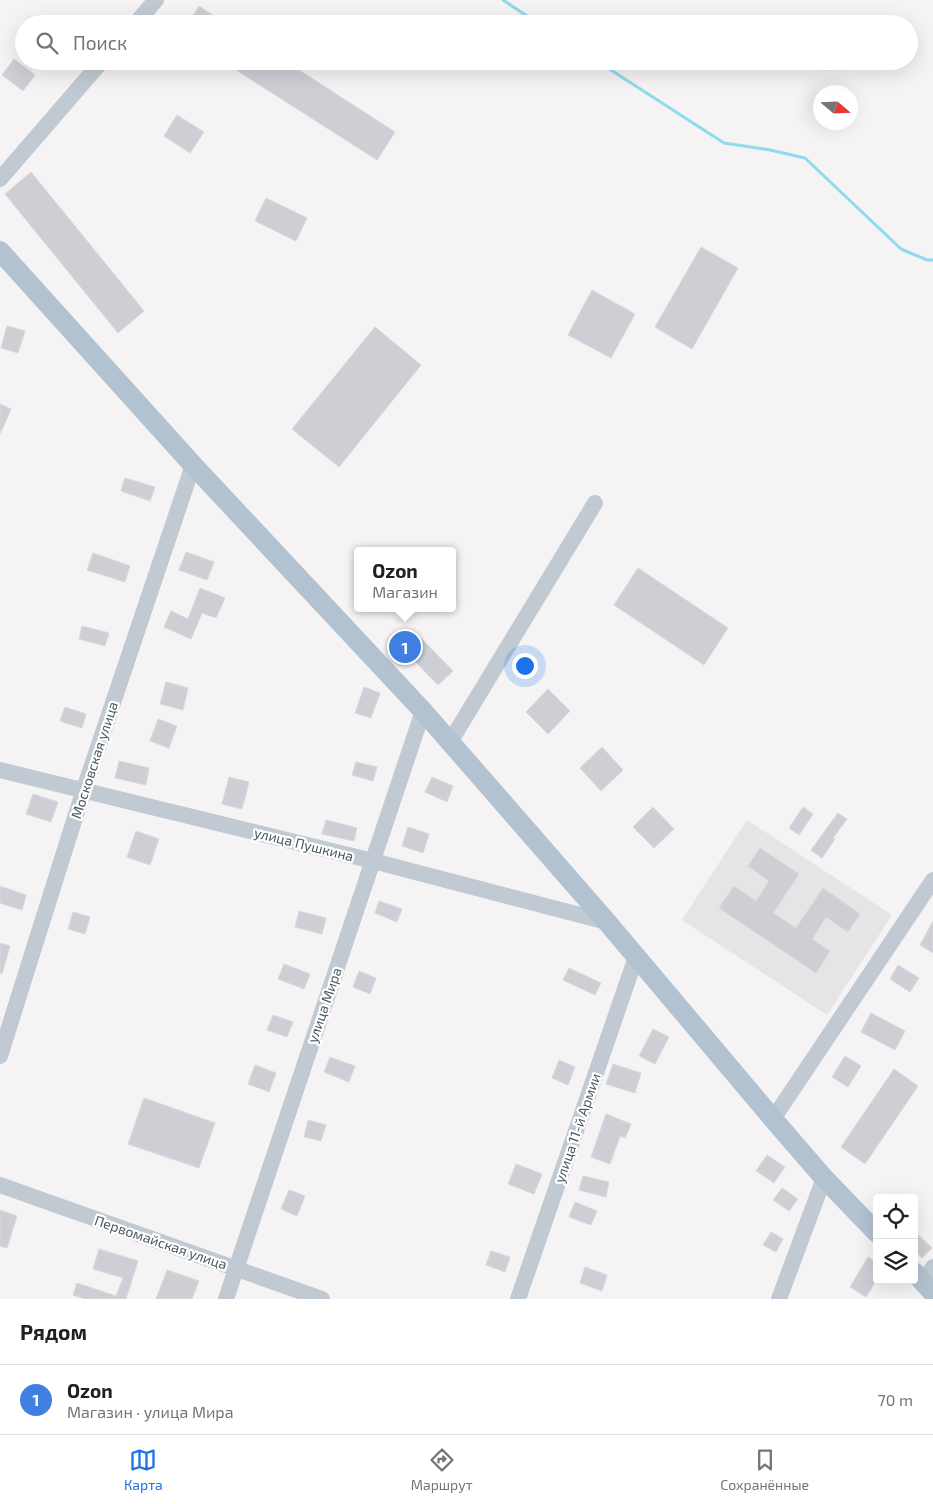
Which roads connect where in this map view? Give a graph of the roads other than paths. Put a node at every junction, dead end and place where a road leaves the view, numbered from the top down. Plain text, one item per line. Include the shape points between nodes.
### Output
1 (156, 0) edge
2 (143, 15) edge
3 (94, 70) edge
4 (0, 179) edge
5 (1, 256) edge
6 (193, 465) junction
7 (596, 502) dead end
8 (423, 711) junction
9 (450, 742) junction
10 (0, 770) edge
11 (84, 789) junction
12 (372, 861) junction
13 (933, 880) edge
14 (607, 922) junction
15 (636, 957) junction
16 (0, 1056) edge
17 (773, 1120) junction
18 (824, 1178) junction
19 (0, 1185) edge
20 (873, 1229) edge
21 (236, 1268) junction
22 (226, 1299) edge
23 (322, 1299) edge
24 (518, 1299) edge
25 (779, 1299) edge

1 - 2 street
3 - 4 street
5 - 6 main road
6 - 8 main road
6 - 11 street, Московская улица
7 - 9 street
8 - 9 main road
8 - 12 street, улица Мира
9 - 14 main road
10 - 11 street, улица Пушкина
11 - 12 street, улица Пушкина
11 - 16 street, Московская улица
12 - 14 street, улица Пушкина
12 - 21 street, улица Мира
13 - 17 street
14 - 15 main road
15 - 17 main road
15 - 24 street, улица 11-й Армии
17 - 18 main road
18 - 20 main road
18 - 25 street
19 - 21 street, Первомайская улица
21 - 22 street, улица Мира
21 - 23 street, Первомайская улица

